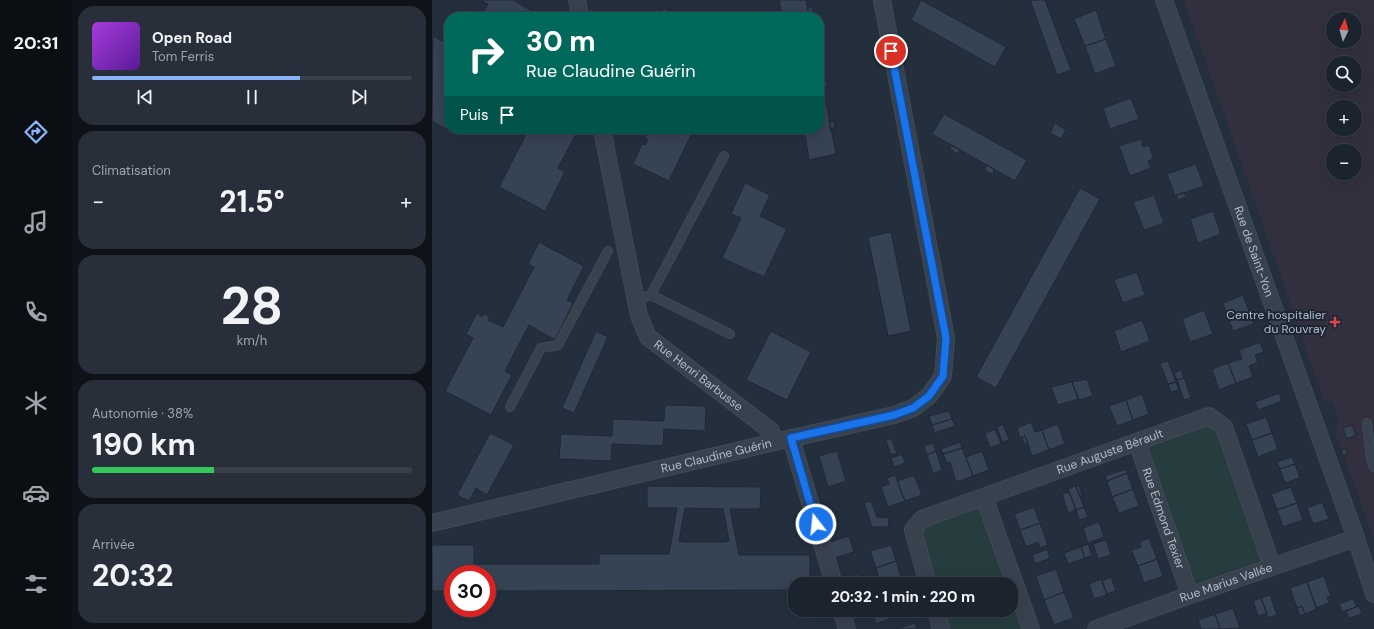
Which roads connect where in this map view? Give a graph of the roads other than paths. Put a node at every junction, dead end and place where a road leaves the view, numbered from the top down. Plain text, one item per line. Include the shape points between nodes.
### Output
1 (577, 0) edge
2 (882, 0) edge
3 (1164, 0) edge
4 (579, 12) edge
5 (603, 134) edge
6 (724, 156) dead end
7 (608, 251) dead end
8 (643, 297) junction
9 (730, 334) dead end
10 (510, 406) dead end
11 (1367, 423) dead end
12 (791, 438) junction
13 (775, 442) junction
14 (1137, 442) junction
15 (1374, 467) edge
16 (984, 497) junction
17 (432, 523) edge
18 (1356, 538) junction
19 (1272, 566) junction
20 (832, 577) edge
21 (926, 577) edge
22 (1374, 594) edge
23 (1190, 595) junction
24 (843, 617) edge
25 (938, 617) edge
26 (847, 629) edge
27 (941, 629) edge
28 (1031, 629) edge
29 (1096, 629) edge

1 - 4 street
2 - 12 street, Rue Claudine Guérin via 946,338 943,376 929,396 913,408 894,415
3 - 18 street, Rue de Saint-Yon
5 - 8 street, Rue Henri Barbusse
6 - 8 lane
7 - 10 lane via 558,345 541,348
8 - 9 lane
8 - 13 street, Rue Henri Barbusse via 639,316 648,337 771,431
11 - 15 lane
12 - 13 street, Rue Claudine Guérin
12 - 20 street
13 - 17 street, Rue Claudine Guérin
14 - 16 street, Rue Auguste Bérault
14 - 19 street, Rue Auguste Bérault via 1209,416 1224,427
14 - 23 street, Rue Edmond Texier
16 - 21 street, Rue Auguste Bérault via 922,519 913,530
16 - 28 street
18 - 19 street, Rue Marius Vallée
18 - 22 street, Rue de Saint-Yon
19 - 23 street, Rue Marius Vallée
23 - 29 street, Rue Marius Vallée
24 - 26 street
25 - 27 street

